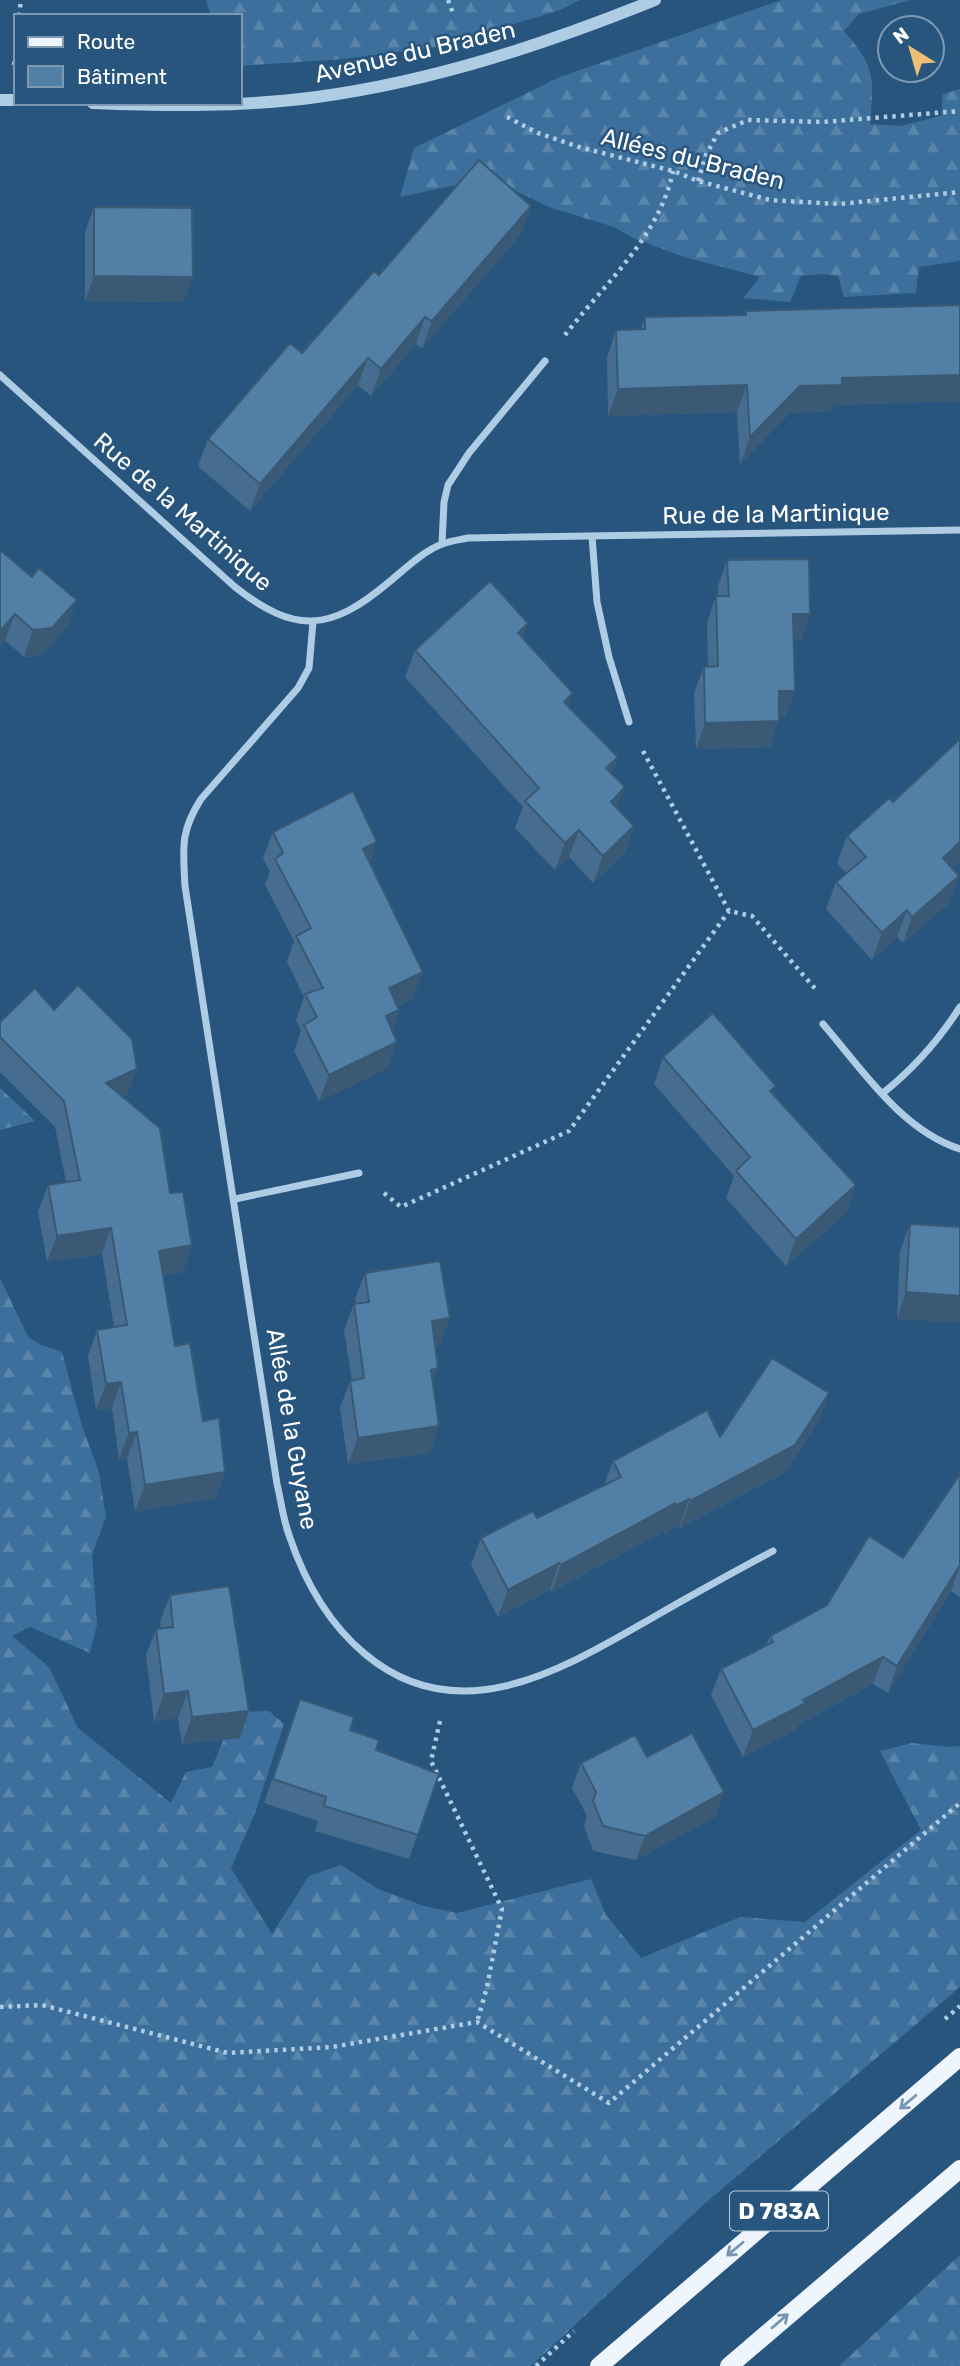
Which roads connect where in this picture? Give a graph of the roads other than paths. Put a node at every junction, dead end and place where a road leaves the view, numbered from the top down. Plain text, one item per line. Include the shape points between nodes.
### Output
1 (655, 0) edge
2 (242, 104) edge
3 (545, 361) dead end
4 (0, 375) edge
5 (960, 530) edge
6 (592, 536) junction
7 (442, 544) junction
8 (313, 622) junction
9 (629, 722) road end
10 (960, 1007) edge
11 (823, 1024) road end
12 (883, 1093) junction
13 (960, 1149) edge
14 (359, 1173) road end
15 (235, 1199) junction
16 (773, 1551) dead end
17 (960, 2057) edge
18 (960, 2169) edge
19 (599, 2366) edge
20 (729, 2366) edge

1 - 2 street, Avenue du Braden via 522,50 435,74 317,97
3 - 7 street via 448,485
4 - 8 street, Rue de la Martinique via 258,606 291,620
5 - 6 street, Rue de la Martinique
6 - 7 street, Rue de la Martinique via 482,537
6 - 9 street via 597,602
7 - 8 street, Rue de la Martinique via 361,603
8 - 15 street, Allée de la Guyane via 309,668 298,688 201,799 184,835 185,886
10 - 12 street via 926,1053
11 - 12 street
12 - 13 street via 924,1132
14 - 15 street
15 - 16 street, Allée de la Guyane via 277,1483 293,1545 326,1613 351,1643 381,1668 404,1681 446,1691 505,1688 547,1674
17 -> 19 main road, D 783A
20 -> 18 main road

